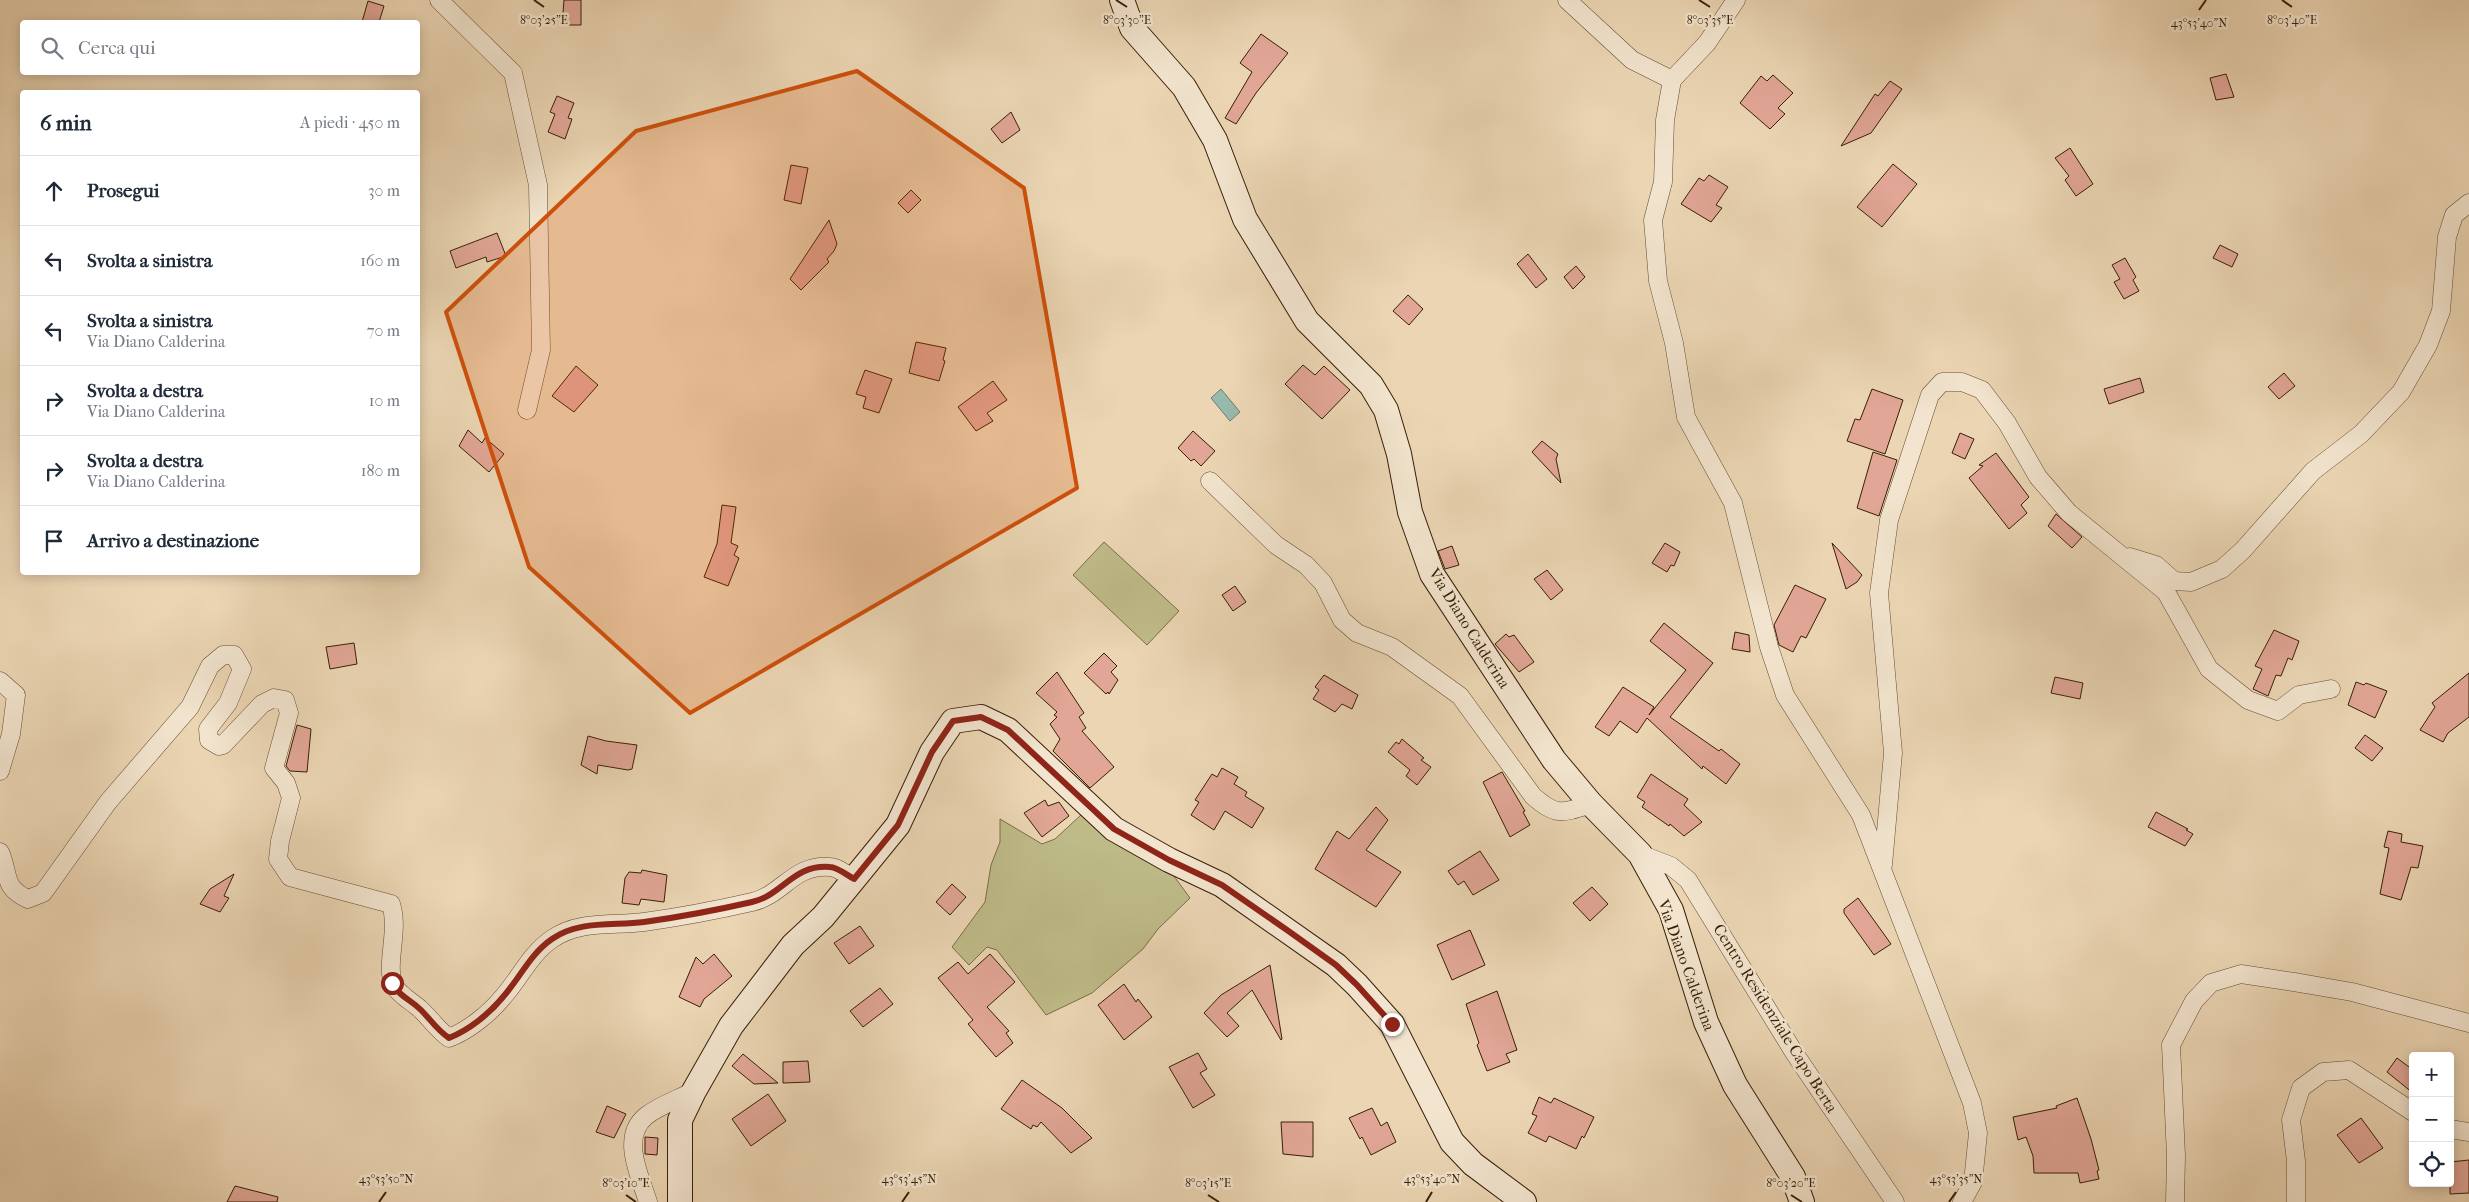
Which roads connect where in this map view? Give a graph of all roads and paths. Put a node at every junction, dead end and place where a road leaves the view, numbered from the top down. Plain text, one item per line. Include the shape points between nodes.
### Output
1 (439, 0) edge
2 (1122, 0) edge
3 (1567, 0) edge
4 (1736, 0) edge
5 (1672, 80) junction
6 (2469, 203) edge
7 (527, 410) dead end
8 (1210, 481) dead end
9 (2122, 555) junction
10 (0, 681) edge
11 (2331, 689) dead end
12 (0, 772) edge
13 (1591, 804) junction
14 (0, 852) edge
15 (1640, 854) junction
16 (1883, 868) junction
17 (854, 879) junction
18 (2469, 1023) edge
19 (694, 1091) junction
20 (2409, 1109) edge
21 (2454, 1130) edge
22 (2469, 1132) edge
23 (648, 1202) edge
24 (680, 1202) edge
25 (1524, 1202) edge
26 (1802, 1202) edge
27 (1895, 1202) edge
28 (1962, 1202) edge
29 (2175, 1202) edge
30 (2296, 1202) edge

1 - 7 street via 513,72 538,185 542,350
2 - 13 main road, Via Diano Calderina via 1132,28 1184,87 1211,133 1245,219 1307,321 1371,385 1386,410 1399,454 1410,512 1432,574 1554,760
3 - 5 street via 1632,60
4 - 5 street via 1707,44
5 - 16 street via 1665,120 1663,182 1653,220 1658,281 1674,343 1686,417 1733,503 1784,695 1862,815
6 - 9 street via 2454,215 2447,237 2441,311 2428,345 2401,392 2361,434 2313,471 2243,550 2222,568 2191,582 2174,581 2156,565
8 - 13 street via 1276,546 1306,565 1323,583 1342,620 1357,633 1392,647 1460,696 1533,796 1548,809 1565,812
9 - 11 street via 2166,592 2209,669 2248,700 2278,711 2299,695
9 - 16 street via 2069,513 2038,477 2007,423 1982,390 1962,382 1942,382 1930,395 1889,520 1879,593 1893,753
10 - 12 street via 16,695 11,734
13 - 15 main road, Via Diano Calderina
14 - 17 street via 14,893 28,899 43,894 108,802 190,706 210,666 223,655 234,655 242,669 228,703 208,729 209,740 219,746 224,745 262,704 274,698 285,700 288,713 274,768 286,783 291,798 278,859 290,877 391,904 395,917 390,965 392,983 400,996 420,1009 436,1029 449,1038 465,1031 503,997 527,962 552,938 590,924 644,922 755,901 802,870 832,867
15 - 26 main road, Via Diano Calderina via 1671,910 1706,1022 1735,1085 1793,1178
15 - 27 street, Centro Residenziale Capo Berta via 1671,866 1688,880 1795,1054
16 - 28 street via 1972,1103 1978,1133 1974,1182
17 - 19 main road via 823,917 793,945 731,1026
17 - 25 main road via 898,825 932,752 953,721 981,717 1008,730 1114,829 1222,885 1336,965 1392,1024 1452,1142 1473,1164
18 - 29 street via 2379,998 2294,982 2241,974 2211,984 2194,1001 2171,1045
19 - 23 street via 647,1115 634,1132 632,1140 636,1162
19 - 24 main road via 680,1120
20 - 30 street via 2349,1070 2323,1072 2301,1088 2291,1120
21 - 22 street

